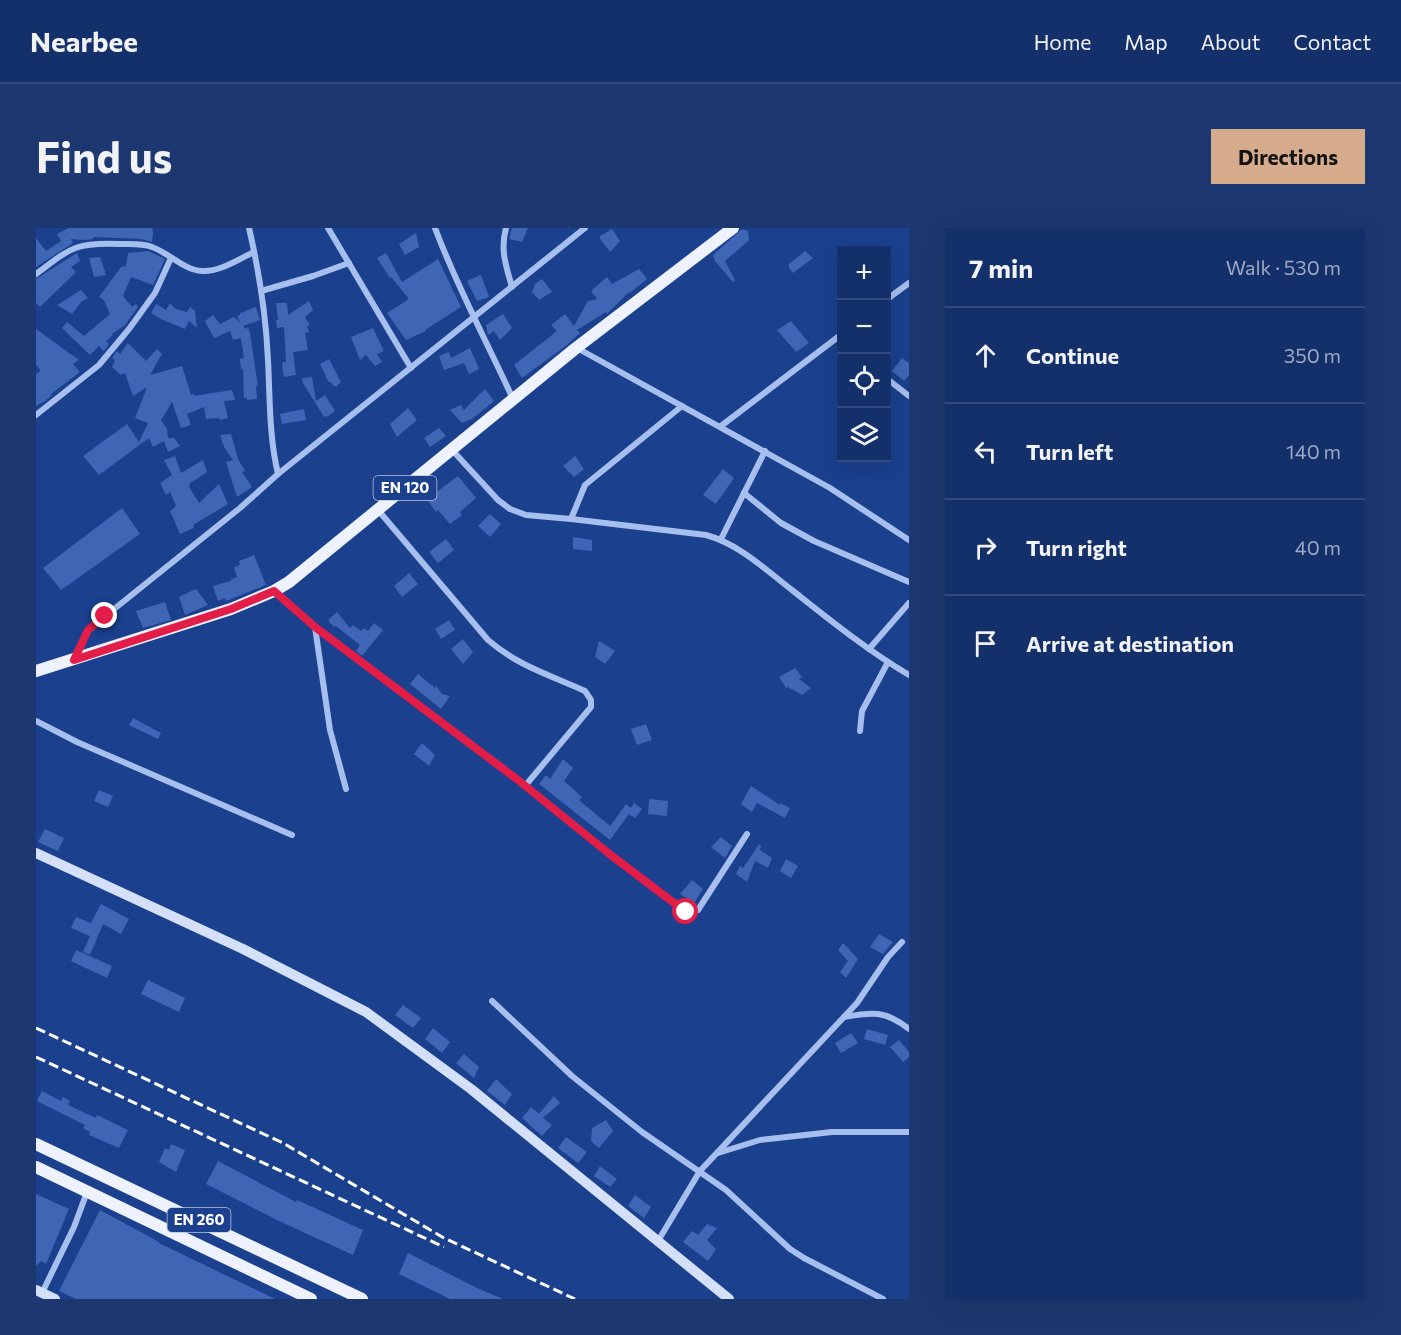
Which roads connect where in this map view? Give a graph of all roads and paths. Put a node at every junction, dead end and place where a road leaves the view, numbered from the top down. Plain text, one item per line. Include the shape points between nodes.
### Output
1 (249, 228) edge
2 (328, 228) edge
3 (435, 228) edge
4 (506, 228) edge
5 (585, 228) edge
6 (733, 228) edge
7 (254, 252) junction
8 (171, 258) junction
9 (349, 263) junction
10 (36, 274) edge
11 (909, 283) edge
12 (512, 287) junction
13 (261, 291) junction
14 (891, 296) edge
15 (473, 317) junction
16 (837, 338) edge
17 (576, 348) junction
18 (411, 368) junction
19 (891, 382) edge
20 (909, 396) edge
21 (514, 400) junction
22 (682, 406) junction
23 (36, 416) edge
24 (721, 426) junction
25 (453, 451) junction
26 (765, 452) junction
27 (278, 474) junction
28 (744, 493) junction
29 (378, 510) junction
30 (571, 519) junction
31 (722, 539) junction
32 (909, 540) edge
33 (909, 582) edge
34 (274, 591) junction
35 (909, 603) edge
36 (315, 627) junction
37 (869, 649) junction
38 (74, 660) junction
39 (888, 662) junction
40 (36, 671) edge
41 (909, 675) edge
42 (36, 721) edge
43 (860, 730) dead end
44 (525, 786) junction
45 (346, 789) dead end
46 (747, 834) dead end
47 (292, 835) dead end
48 (36, 853) edge
49 (903, 942) dead end
50 (492, 1001) dead end
51 (843, 1017) junction
52 (909, 1029) edge
53 (909, 1132) edge
54 (36, 1144) edge
55 (717, 1153) junction
56 (36, 1167) edge
57 (700, 1171) junction
58 (87, 1191) junction
59 (188, 1215) junction
60 (179, 1236) junction
61 (658, 1241) junction
62 (39, 1292) edge
63 (55, 1299) edge
64 (311, 1299) edge
65 (362, 1299) edge
66 (729, 1299) edge
67 (883, 1299) edge

1 - 7 street
2 - 9 street
3 - 15 street
4 - 12 street via 503,257
5 - 12 street
6 - 17 main road, EN 120
7 - 8 street via 212,270 197,270
7 - 13 street
8 - 10 street via 142,244 100,243 66,251
8 - 23 street via 155,293 99,365
9 - 13 street
9 - 18 street
11 - 14 street
12 - 15 street
13 - 27 street via 272,442
15 - 18 street
15 - 21 street
16 - 24 street
17 - 21 main road, EN 120
17 - 22 street
18 - 27 street
19 - 20 street
21 - 25 main road, EN 120
22 - 24 street
22 - 30 street via 585,485
24 - 26 street
25 - 29 main road, EN 120
25 - 30 street via 510,509 526,516
26 - 28 street
26 - 32 street via 830,488
27 - 38 street via 88,630
28 - 31 street
28 - 33 street via 781,523 814,541
29 - 34 main road, EN 120 via 305,571
29 - 44 street via 488,640 523,666 585,691 591,700 591,707
30 - 31 street
31 - 37 street
34 - 36 street
34 - 38 main road, EN 120
35 - 37 street
36 - 44 street
36 - 45 street via 330,730
37 - 39 street
38 - 40 main road, EN 120
39 - 41 street
39 - 43 street via 862,711
42 - 47 street
44 - 46 street via 686,912 698,910
48 - 61 street via 243,949 366,1012 471,1089
49 - 51 street
50 - 57 street via 572,1076 642,1132
51 - 52 street via 872,1012 895,1018
51 - 55 street
53 - 55 street via 832,1132 771,1138
54 - 59 main road, EN 260
55 - 57 street
56 - 58 main road, EN 260
57 - 61 street
57 - 67 street via 790,1249
58 - 60 main road, EN 260
58 - 62 street via 74,1227
59 - 60 main road
59 - 65 main road, EN 260
60 - 64 main road, EN 260
61 - 66 street
62 - 63 street

